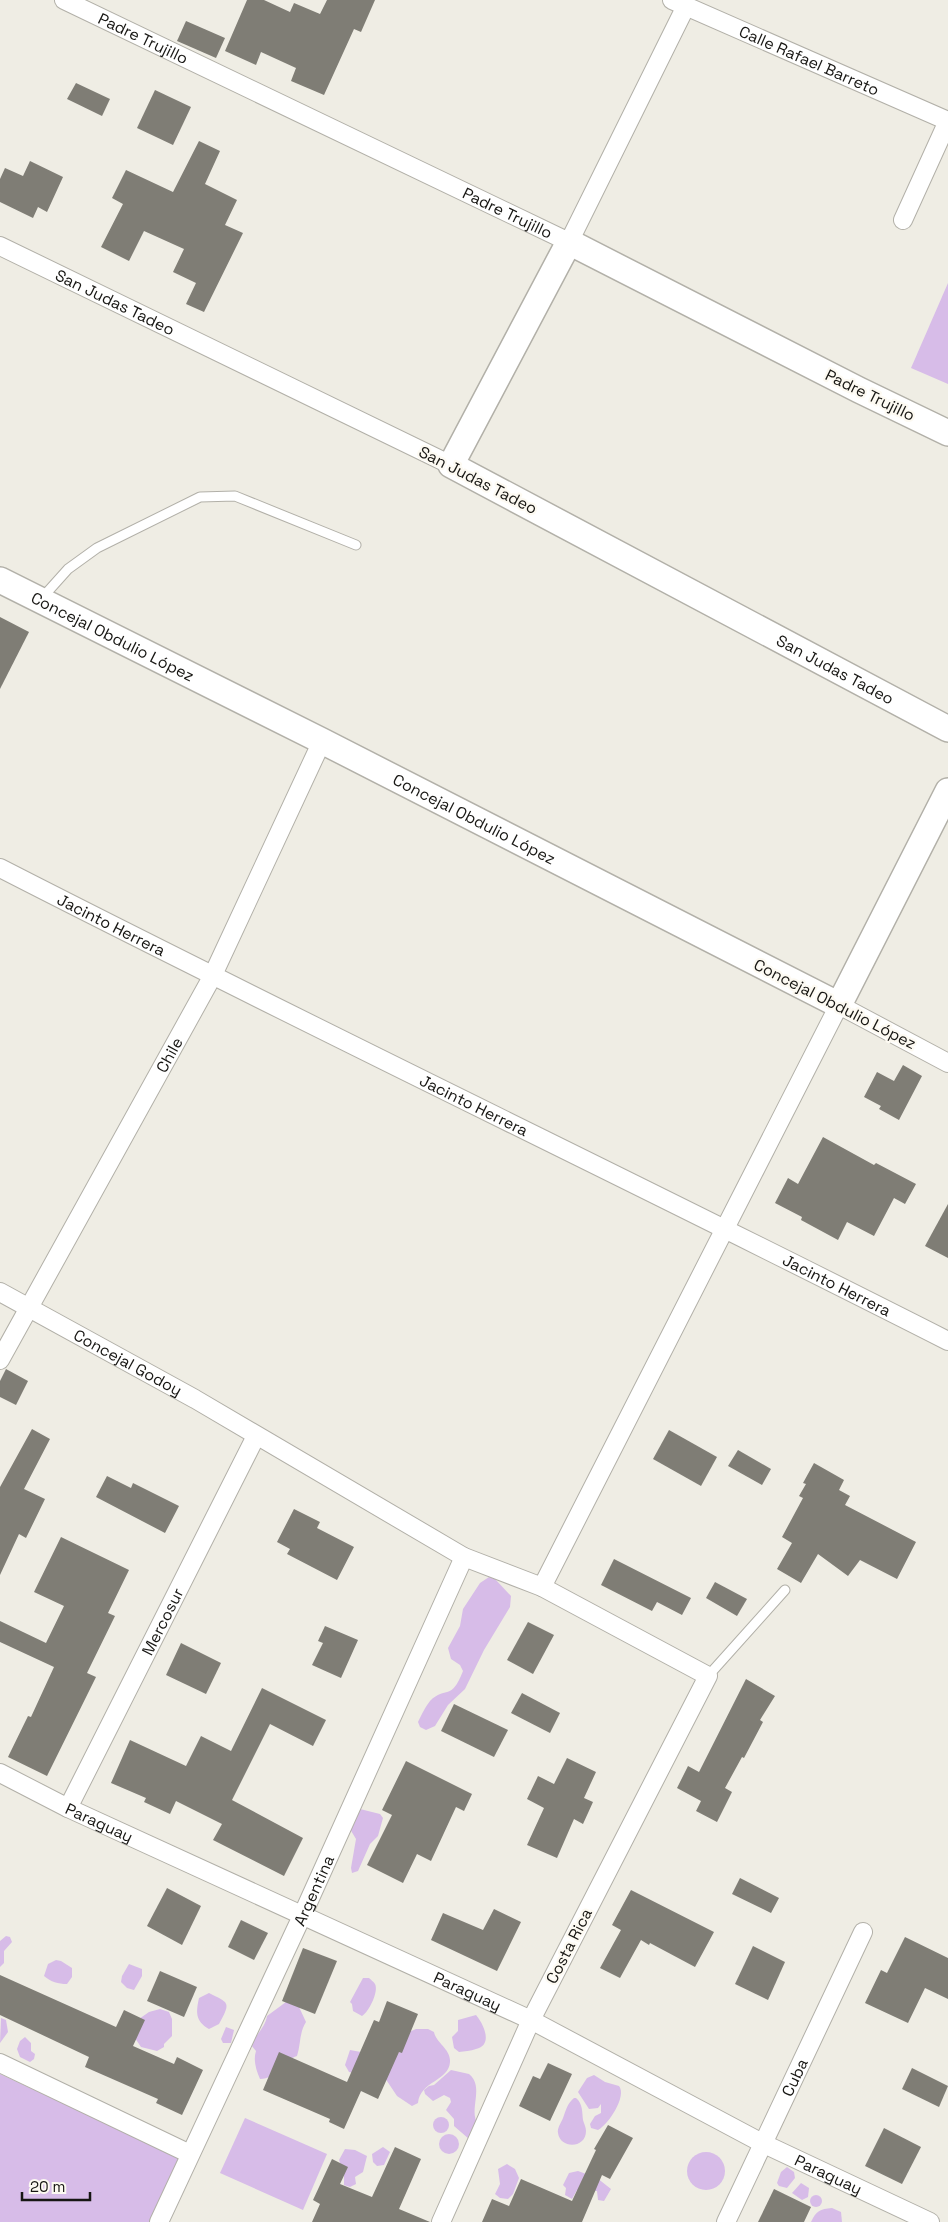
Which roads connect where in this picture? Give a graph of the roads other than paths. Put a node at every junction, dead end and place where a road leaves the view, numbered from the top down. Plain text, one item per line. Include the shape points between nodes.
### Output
1 (64, 0) edge
2 (679, 3) edge
3 (948, 121) edge
4 (903, 220) dead end
5 (569, 242) junction
6 (0, 246) edge
7 (948, 433) edge
8 (452, 465) junction
9 (356, 545) dead end
10 (0, 580) edge
11 (40, 600) junction
12 (948, 729) edge
13 (322, 741) junction
14 (948, 791) edge
15 (0, 868) edge
16 (212, 977) junction
17 (839, 1005) junction
18 (948, 1063) edge
19 (724, 1228) junction
20 (0, 1292) edge
21 (28, 1309) junction
22 (948, 1342) edge
23 (0, 1360) edge
24 (256, 1436) junction
25 (464, 1557) junction
26 (542, 1587) junction
27 (784, 1590) dead end
28 (708, 1676) junction
29 (0, 1773) edge
30 (68, 1808) junction
31 (302, 1916) junction
32 (863, 1932) dead end
33 (531, 2020) junction
34 (0, 2063) edge
35 (762, 2143) junction
36 (190, 2154) junction
37 (160, 2222) edge
38 (441, 2222) edge
39 (726, 2222) edge
40 (930, 2222) edge

1 - 5 street, Padre Trujillo
2 - 3 street, Calle Rafael Barreto
2 - 5 street
3 - 4 street
5 - 7 street, Padre Trujillo
5 - 8 street
6 - 8 street, San Judas Tadeo
8 - 12 street, San Judas Tadeo
9 - 11 lane via 235,496 200,497 97,548 68,570
10 - 11 street, Concejal Obdulio López
11 - 13 street, Concejal Obdulio López
13 - 16 street, Chile
13 - 17 street, Concejal Obdulio López
14 - 17 street
15 - 16 street, Jacinto Herrera
16 - 19 street, Jacinto Herrera
16 - 21 street, Chile
17 - 18 street, Concejal Obdulio López
17 - 19 street
19 - 22 street, Jacinto Herrera
19 - 26 street
20 - 21 street, Concejal Godoy
21 - 23 street, Chile
21 - 24 street, Concejal Godoy
24 - 25 street, Concejal Godoy
24 - 30 street, Mercosur
25 - 26 street, Concejal Godoy
25 - 31 street, Argentina
26 - 28 street, Concejal Godoy
27 - 28 lane
28 - 33 street, Costa Rica
29 - 30 street, Paraguay
30 - 31 street, Paraguay
31 - 33 street, Paraguay
31 - 36 street, Argentina
32 - 35 street, Cuba
33 - 35 street, Paraguay
33 - 38 street, Costa Rica
34 - 36 street
35 - 39 street, Cuba
35 - 40 street, Paraguay
36 - 37 street, Argentina

